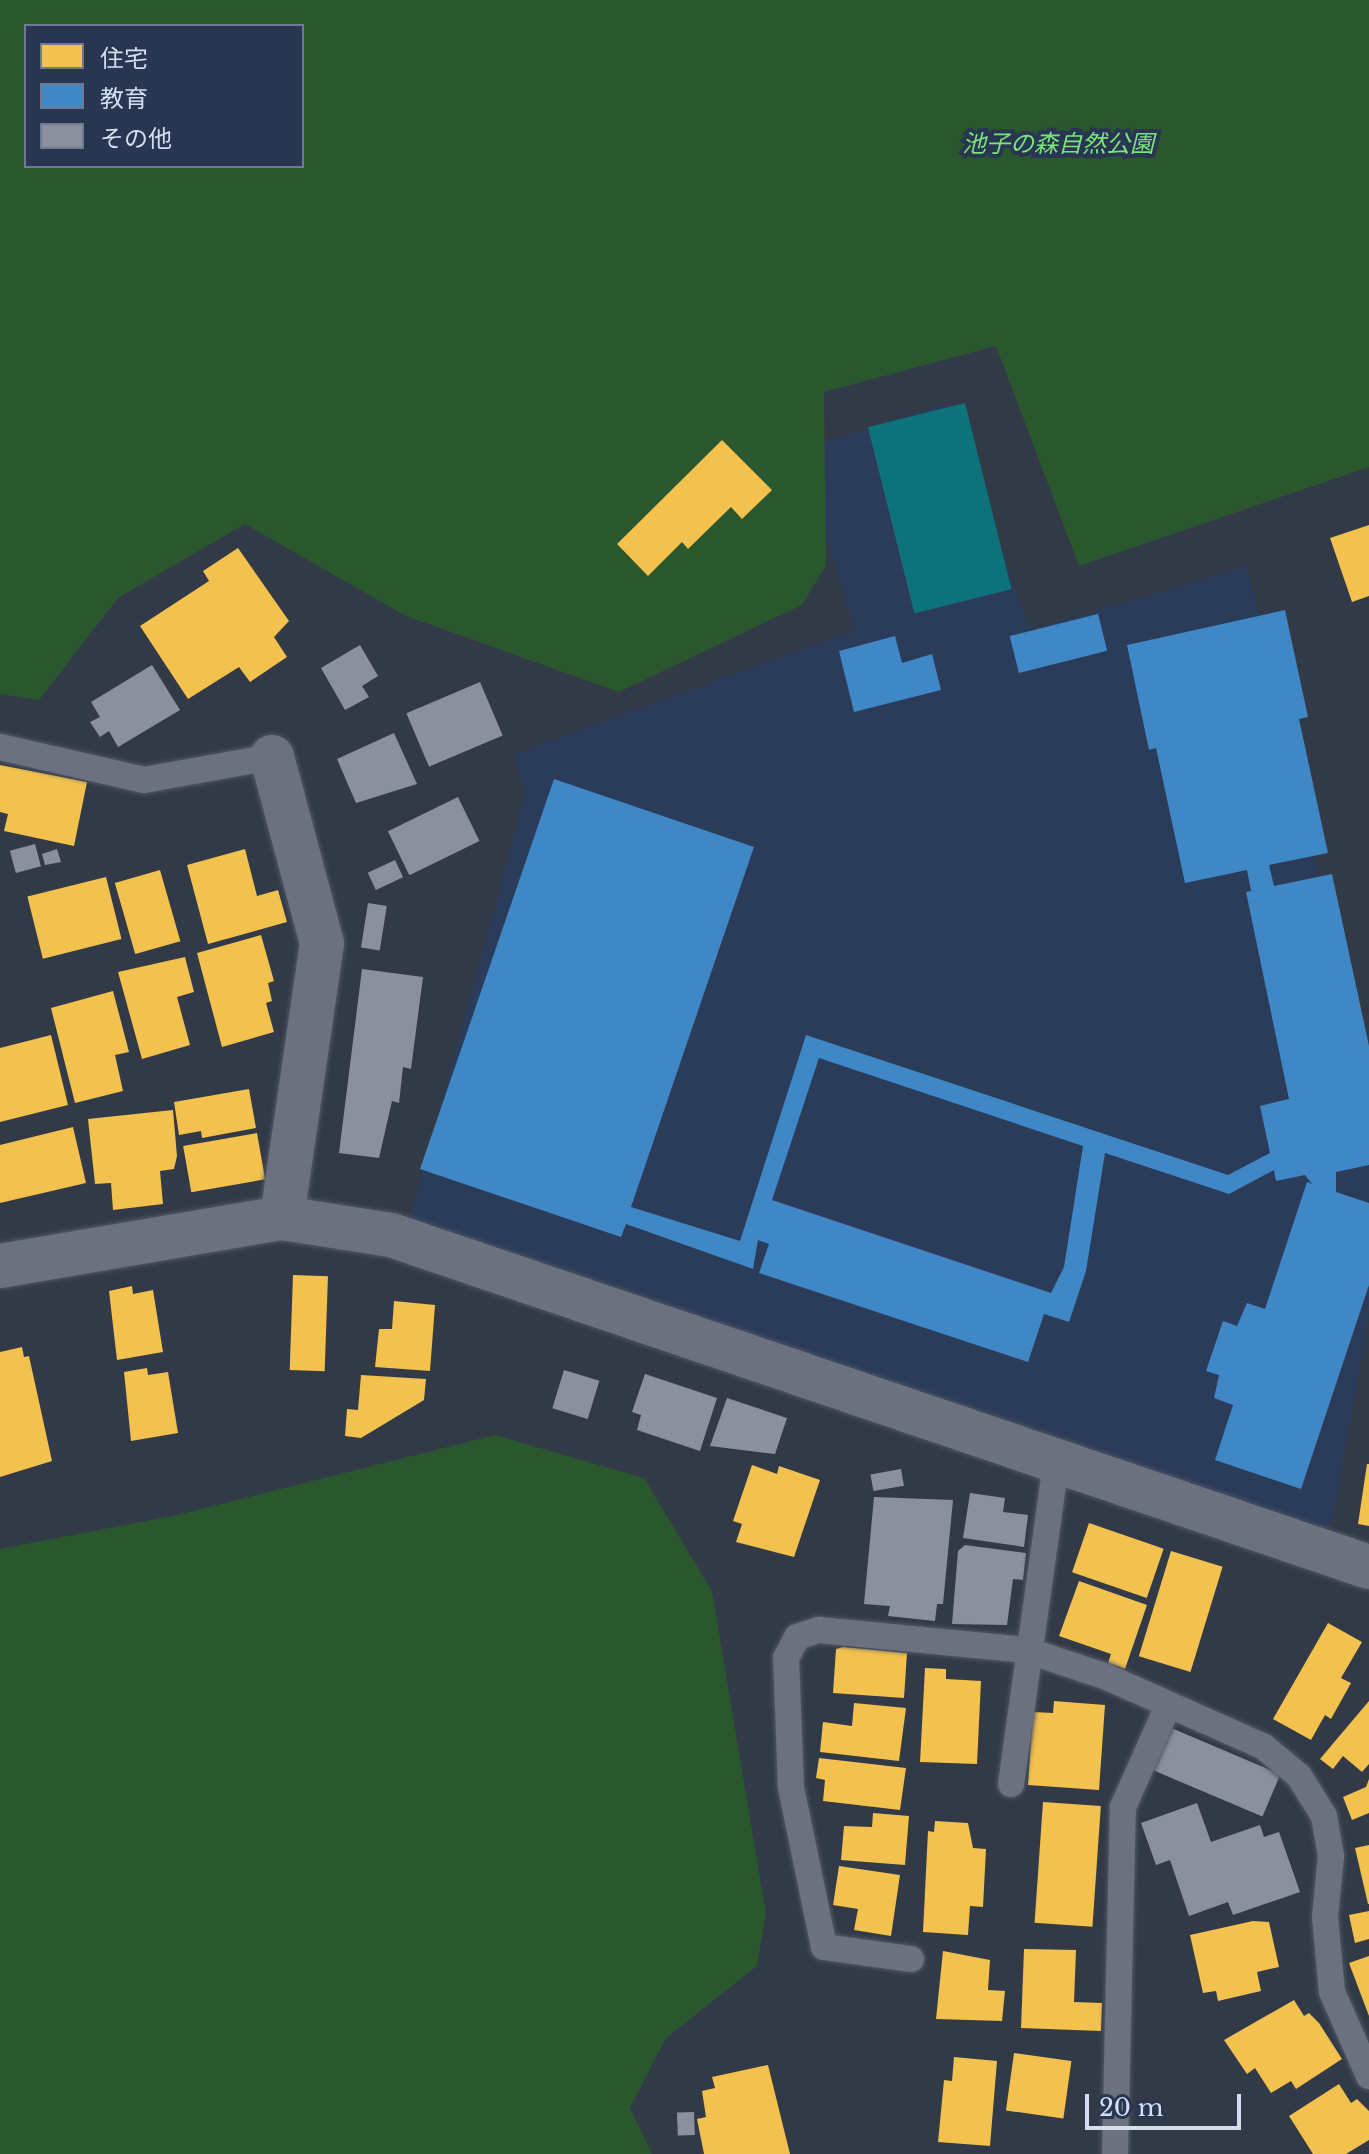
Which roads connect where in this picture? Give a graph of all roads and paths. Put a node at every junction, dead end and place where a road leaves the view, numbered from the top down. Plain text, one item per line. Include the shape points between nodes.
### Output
1 (0, 747) edge
2 (272, 757) joint
3 (282, 1218) junction
4 (0, 1266) edge
5 (1056, 1463) junction
6 (1369, 1567) edge
7 (1026, 1650) junction
8 (1168, 1706) junction
9 (1011, 1784) dead end
10 (911, 1959) dead end
11 (1369, 2076) edge
12 (1115, 2154) edge

1 - 2 lane via 144,780
2 - 3 street via 322,943
3 - 4 street
3 - 5 street via 391,1235
5 - 6 street
5 - 7 lane
7 - 8 lane via 1107,1677
7 - 9 lane
7 - 10 lane via 819,1630 797,1637 786,1658 791,1787 824,1947
8 - 11 lane via 1264,1747 1299,1776 1324,1816 1331,1856 1325,1917 1332,1992
8 - 12 lane via 1123,1807

